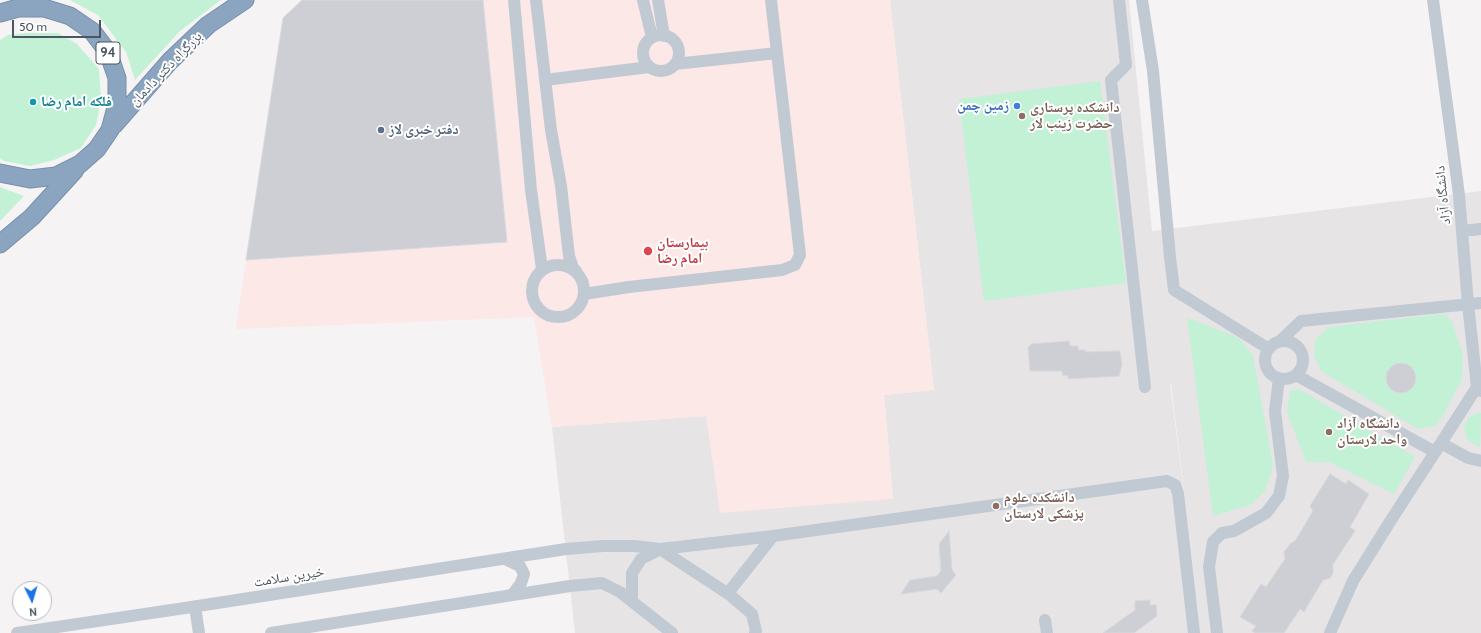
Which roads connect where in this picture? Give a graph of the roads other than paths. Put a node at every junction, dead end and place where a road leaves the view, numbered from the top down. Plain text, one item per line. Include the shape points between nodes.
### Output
1 (2, 0) edge
2 (245, 0) edge
3 (514, 0) edge
4 (536, 0) edge
5 (644, 0) edge
6 (658, 0) edge
7 (771, 0) edge
8 (1119, 0) edge
9 (1142, 0) edge
10 (1433, 0) edge
11 (23, 4) edge
12 (0, 13) edge
13 (658, 37) junction
14 (777, 53) junction
15 (675, 64) junction
16 (649, 67) junction
17 (546, 80) junction
18 (110, 130) junction
19 (80, 164) junction
20 (0, 173) edge
21 (1481, 229) edge
22 (1462, 231) junction
23 (0, 244) edge
24 (542, 269) junction
25 (576, 271) junction
26 (584, 294) junction
27 (1481, 303) edge
28 (1468, 304) junction
29 (1280, 342) junction
30 (1269, 349) junction
31 (1296, 374) junction
32 (1279, 378) junction
33 (1145, 387) dead end
34 (1479, 389) edge
35 (1438, 448) junction
36 (1481, 461) edge
37 (773, 536) junction
38 (661, 550) junction
39 (505, 559) junction
40 (728, 593) junction
41 (512, 595) junction
42 (632, 601) junction
43 (195, 607) junction
44 (1045, 620) dead end
45 (17, 633) edge
46 (199, 633) edge
47 (272, 633) edge
48 (672, 633) edge
49 (755, 633) edge
50 (1047, 633) edge
51 (1194, 633) edge
52 (1217, 633) edge
53 (1330, 633) edge

1 - 11 highway
2 - 18 highway, بزرگراه دکتر دادمان / 94 via 208,25 170,61
3 - 24 street via 531,190
4 - 17 street
5 - 13 street
6 - 13 street
7 - 14 street
8 - 33 street via 1126,65 1112,80
9 - 30 street via 1152,72 1174,290
10 - 22 street, دانشگاه آزاد
11 - 12 highway, 94
11 - 18 highway, 94 via 70,16 92,31 108,52 117,78 117,104
13 - 15 street via 670,38 677,47 679,53
13 - 16 street via 648,41 643,51
14 - 15 street
14 - 26 street via 800,255 795,265 782,270
15 - 16 street via 665,70 654,70
16 - 17 street
17 - 25 street via 569,256
18 - 19 highway, 94 via 97,149
19 - 20 highway, 94 via 56,176 30,179
19 - 23 highway, 94 via 32,217
21 - 22 street
22 - 28 street, دانشگاه آزاد
24 - 25 street via 559,264
24 - 26 street via 532,284 531,292 538,309 545,314 553,317 570,314 582,303
25 - 26 street via 584,286
27 - 28 street
28 - 29 street via 1301,321
28 - 34 street, دانشگاه آزاد
29 - 30 street
29 - 31 street via 1292,343 1301,352 1302,364
30 - 32 street via 1266,354 1266,366
31 - 32 street
31 - 35 street
32 - 52 street via 1275,411 1283,476 1279,496 1266,513 1234,531 1222,533 1212,542 1209,567
34 - 35 street
35 - 36 street
35 - 53 street via 1353,581
37 - 38 street
37 - 40 street
37 - 51 street via 1167,481 1175,485 1178,493
38 - 39 street, خیرین سلامت via 634,546 603,546
38 - 40 street
38 - 42 street via 641,558 632,573
39 - 41 street via 520,566 524,574
39 - 43 street, خیرین سلامت
40 - 49 street via 752,614
41 - 42 street via 602,583
41 - 47 street
42 - 48 street
43 - 45 street, خیرین سلامت
43 - 46 street
44 - 50 street

